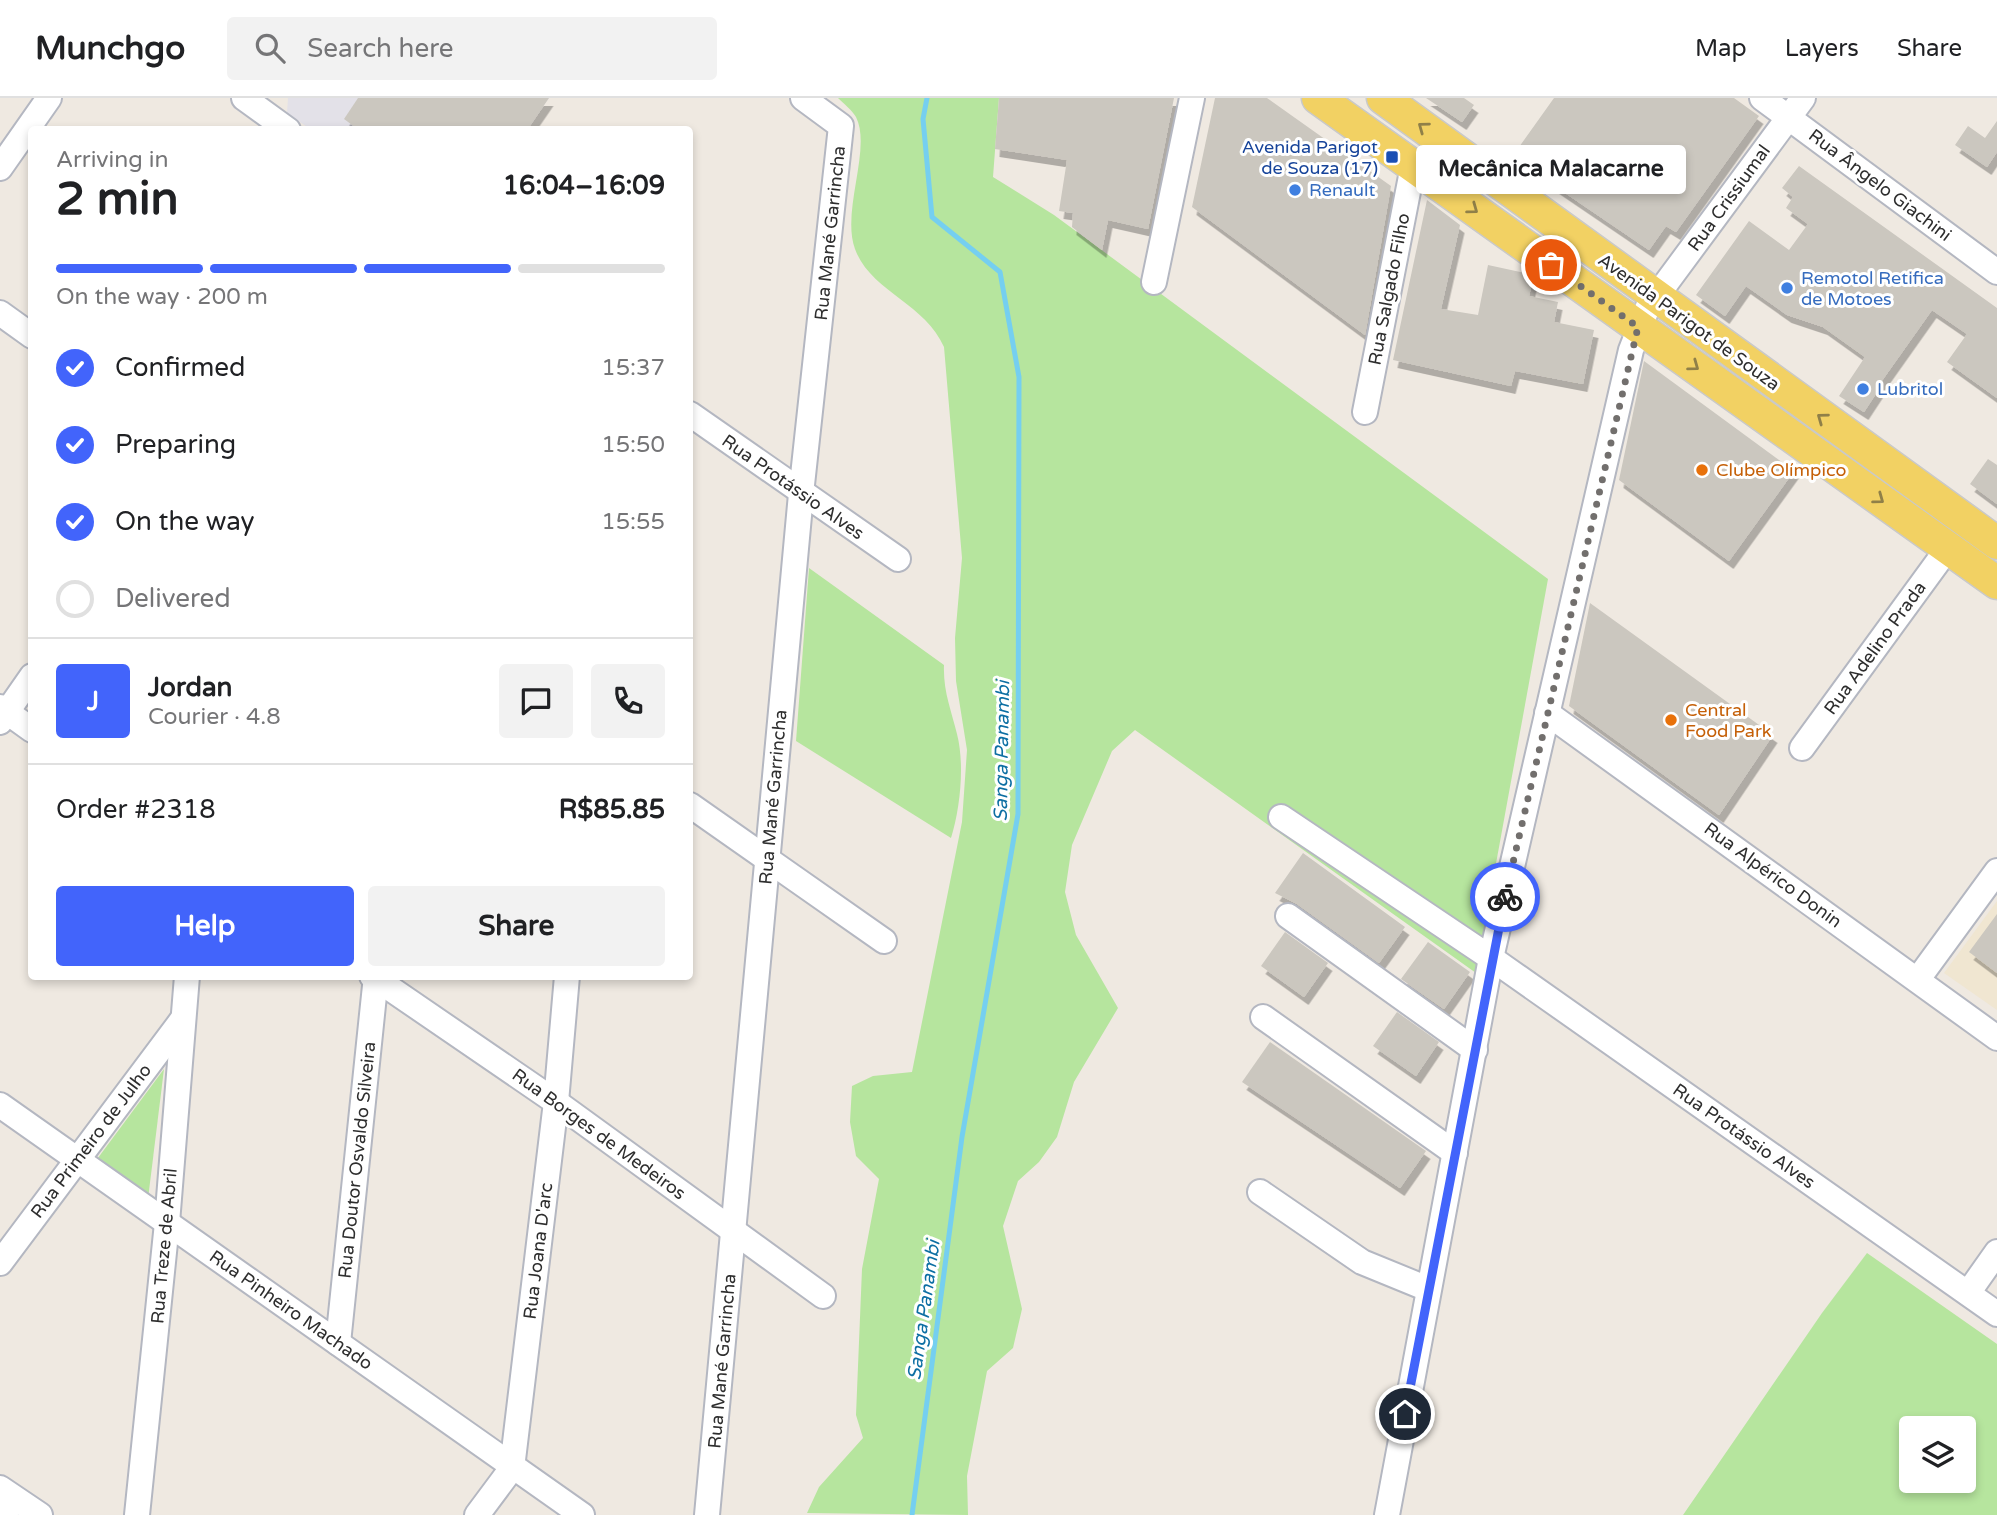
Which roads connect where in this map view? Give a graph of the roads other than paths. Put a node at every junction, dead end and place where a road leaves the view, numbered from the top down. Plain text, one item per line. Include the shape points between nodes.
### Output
1 (49, 98) edge
2 (244, 98) edge
3 (803, 98) edge
4 (1192, 98) edge
5 (1318, 98) edge
6 (1383, 98) edge
7 (1762, 98) edge
8 (1796, 108) edge
9 (278, 119) edge
10 (29, 126) edge
11 (28, 128) edge
12 (1413, 166) junction
13 (0, 168) edge
14 (1531, 250) junction
15 (1997, 272) edge
16 (1154, 282) dead end
17 (1655, 298) junction
18 (0, 313) edge
19 (1638, 327) junction
20 (28, 332) edge
21 (1365, 412) dead end
22 (693, 416) edge
23 (801, 494) junction
24 (1997, 543) edge
25 (1948, 548) junction
26 (898, 559) dead end
27 (1997, 583) edge
28 (28, 681) edge
29 (1547, 713) junction
30 (2, 714) edge
31 (28, 728) edge
32 (1802, 748) dead end
33 (693, 807) edge
34 (1281, 817) dead end
35 (767, 861) junction
36 (1997, 871) edge
37 (1288, 916) dead end
38 (884, 941) dead end
39 (1491, 958) junction
40 (1918, 979) junction
41 (187, 980) edge
42 (375, 980) edge
43 (378, 980) edge
44 (567, 980) edge
45 (1263, 1017) dead end
46 (182, 1019) junction
47 (1997, 1038) edge
48 (1475, 1050) junction
49 (556, 1102) junction
50 (0, 1105) edge
51 (1455, 1153) junction
52 (76, 1159) junction
53 (1260, 1192) dead end
54 (167, 1223) junction
55 (734, 1232) junction
56 (1997, 1252) edge
57 (0, 1263) edge
58 (1428, 1289) junction
59 (1968, 1293) junction
60 (823, 1296) dead end
61 (1997, 1314) edge
62 (338, 1343) junction
63 (512, 1468) junction
64 (0, 1488) edge
65 (0, 1511) edge
66 (6, 1515) edge
67 (40, 1515) edge
68 (137, 1515) edge
69 (477, 1515) edge
70 (582, 1515) edge
71 (707, 1515) edge
72 (1387, 1515) edge

1 - 10 street
2 - 9 street
3 - 23 street, Rua Mané Garrincha via 841,127
4 - 16 street
5 - 12 main road, Avenida Parigot de Souza
17 -> 6 main road, Avenida Parigot de Souza
7 - 8 street, Rua Ângelo Giachini
8 - 15 street, Rua Ângelo Giachini
8 - 17 street, Rua Crissiumal
11 - 13 street
12 -> 14 main road, Avenida Parigot de Souza
12 - 21 street, Rua Salgado Filho
14 - 17 main road via 1625,303 1644,306
14 - 19 main road, Avenida Parigot de Souza
17 - 19 street, Rua Crissiumal
24 -> 17 main road, Avenida Parigot de Souza
18 - 20 street
19 -> 25 main road, Avenida Parigot de Souza
19 - 29 street, Rua Crissiumal
22 - 23 street, Rua Protássio Alves
23 - 26 street, Rua Protássio Alves
23 - 35 street, Rua Mané Garrincha
25 - 27 main road, Avenida Parigot de Souza
25 - 32 street, Rua Adelino Prada
28 - 30 street
29 - 39 street, Rua Crissiumal
29 - 40 street, Rua Alpérico Donin
30 - 31 street
33 - 35 street
34 - 39 street, Rua Protássio Alves
35 - 38 street
35 - 55 street, Rua Mané Garrincha
36 - 40 street
37 - 48 street
39 - 48 street, Rua Crissiumal
39 - 59 street, Rua Protássio Alves
40 - 47 street, Rua Alpérico Donin
41 - 46 street, Rua Treze de Abril
42 - 62 street, Rua Doutor Osvaldo Silveira
43 - 49 street, Rua Borges de Medeiros
44 - 49 street, Rua Joana D'arc
45 - 51 street
46 - 52 street, Rua Primeiro de Julho
46 - 54 street, Rua Treze de Abril
48 - 51 street, Rua Crissiumal
49 - 55 street, Rua Borges de Medeiros
49 - 63 street, Rua Joana D'arc
50 - 52 street, Rua Pinheiro Machado
51 - 58 street, Rua Crissiumal
52 - 54 street, Rua Pinheiro Machado
52 - 57 street, Rua Primeiro de Julho
53 - 58 street via 1362,1262
54 - 62 street, Rua Pinheiro Machado
54 - 68 street, Rua Treze de Abril
55 - 60 street, Rua Borges de Medeiros
55 - 71 street, Rua Mané Garrincha
56 - 59 street
58 - 72 street, Rua Crissiumal
59 - 61 street, Rua Protássio Alves
62 - 63 street, Rua Pinheiro Machado
63 - 69 street, Rua Joana D'arc
63 - 70 street, Rua Pinheiro Machado
64 - 67 street
65 - 66 street

